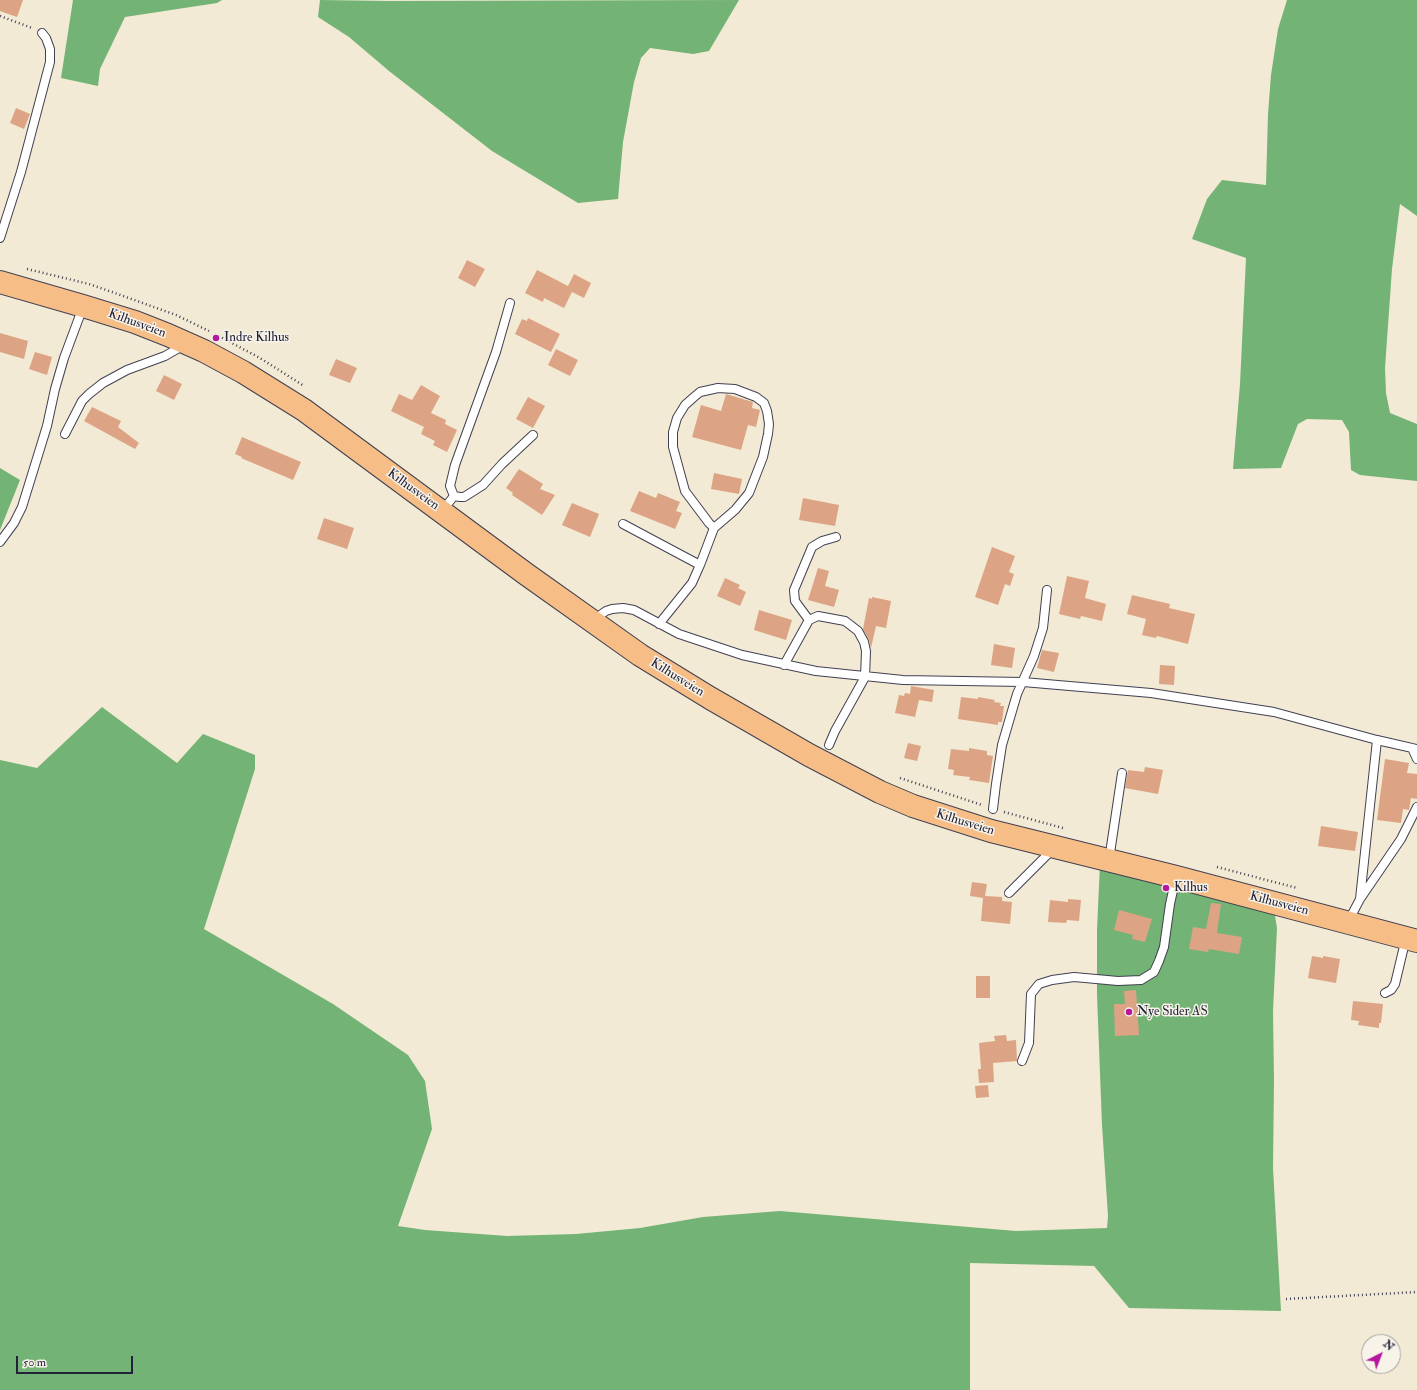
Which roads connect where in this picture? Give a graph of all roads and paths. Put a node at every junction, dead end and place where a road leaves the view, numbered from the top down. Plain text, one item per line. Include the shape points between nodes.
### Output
1 (0, 16) edge
2 (42, 33) joint
3 (0, 238) edge
4 (22, 268) dead end
5 (0, 282) edge
6 (510, 303) dead end
7 (83, 306) junction
8 (186, 343) junction
9 (310, 390) dead end
10 (65, 434) dead end
11 (533, 434) dead end
12 (448, 503) junction
13 (623, 524) dead end
14 (714, 528) junction
15 (836, 537) dead end
16 (0, 542) edge
17 (700, 565) junction
18 (1047, 590) dead end
19 (809, 620) junction
20 (592, 621) junction
21 (659, 624) junction
22 (784, 664) junction
23 (864, 677) junction
24 (1023, 682) junction
25 (1377, 740) junction
26 (829, 745) dead end
27 (1414, 748) edge
28 (1417, 759) edge
29 (1122, 773) dead end
30 (894, 776) dead end
31 (1417, 807) edge
32 (994, 809) junction
33 (1070, 830) dead end
34 (1055, 847) junction
35 (1109, 861) junction
36 (1212, 866) dead end
37 (1176, 877) junction
38 (1301, 889) dead end
39 (1009, 893) dead end
40 (1360, 899) junction
41 (1348, 923) junction
42 (1411, 940) edge
43 (1385, 993) dead end
44 (1022, 1061) dead end
45 (1417, 1292) edge
46 (1286, 1299) dead end

1 - 2 path
2 - 3 lane via 50,49 50,62 21,172
4 - 9 path via 89,284 176,315 260,358
5 - 7 main road, Kilhusveien
6 - 12 lane via 496,352 454,465
7 - 8 main road, Kilhusveien via 135,322
7 - 16 lane via 62,364 47,426 22,507
8 - 10 lane via 165,356 127,370 98,387 82,401
8 - 12 main road, Kilhusveien via 243,372 288,399
11 - 12 lane via 483,485
12 - 20 main road, Kilhusveien
13 - 17 lane
14 - 14 lane via 735,510 749,493 768,434 764,403 735,389 718,388 700,392 685,405 677,418 673,432 673,447 685,491
14 - 17 lane
15 - 19 lane via 812,547 794,590 795,601
17 - 21 lane via 692,583
18 - 24 lane via 1043,628
19 - 22 lane
19 - 23 lane via 818,616 838,619 851,624 858,631 866,652
20 - 21 lane via 606,611 623,608 634,610
20 - 34 main road, Kilhusveien via 640,655 710,698 880,792 947,818
21 - 22 lane via 679,634 742,655
22 - 23 lane
23 - 24 lane
23 - 26 lane
24 - 25 lane via 1151,693 1259,709
24 - 32 lane via 1002,745
25 - 27 lane
25 - 40 lane
27 - 28 lane
29 - 35 lane
30 - 32 path
31 - 40 lane via 1401,839
32 - 33 path
34 - 35 main road, Kilhusveien
34 - 39 lane
35 - 37 main road, Kilhusveien
36 - 38 path
37 - 41 main road, Kilhusveien
37 - 44 lane via 1164,947 1154,972 1141,980 1118,981 1074,977 1039,984 1031,994 1029,1043
40 - 41 lane
41 - 42 main road, Kilhusveien
42 - 43 lane via 1395,984
45 - 46 path

